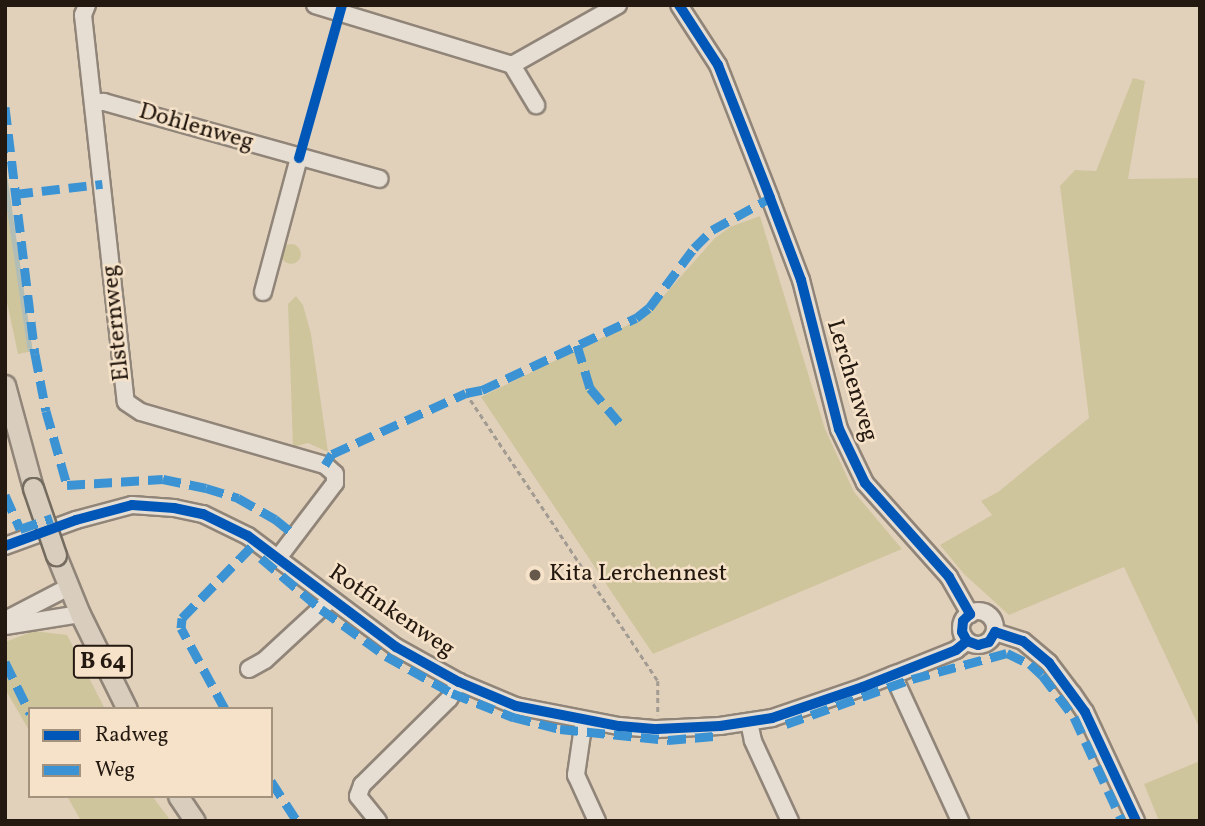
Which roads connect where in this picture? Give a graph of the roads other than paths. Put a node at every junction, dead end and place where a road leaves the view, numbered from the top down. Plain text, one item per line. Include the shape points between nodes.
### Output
1 (87, 5) edge
2 (315, 5) edge
3 (618, 5) edge
4 (679, 5) edge
5 (512, 65) junction
6 (93, 102) junction
7 (536, 105) dead end
8 (299, 158) junction
9 (379, 179) dead end
10 (263, 292) dead end
11 (5, 385) edge
12 (5, 546) edge
13 (278, 558) junction
14 (69, 587) junction
15 (331, 599) junction
16 (80, 614) junction
17 (970, 614) junction
18 (5, 620) edge
19 (5, 626) edge
20 (995, 632) junction
21 (967, 641) junction
22 (249, 669) dead end
23 (893, 675) junction
24 (459, 682) junction
25 (126, 707) edge
26 (584, 720) junction
27 (749, 722) junction
28 (179, 798) edge
29 (195, 821) edge
30 (378, 821) edge
31 (597, 821) edge
32 (790, 821) edge
33 (960, 821) edge
34 (1136, 821) edge

1 - 6 street, Elsternweg via 83,15
2 - 5 street
3 - 5 street
4 - 17 street, Lerchenweg via 718,65 801,280 839,429 865,483 949,577
5 - 7 street
6 - 8 street, Dohlenweg
6 - 13 street, Elsternweg via 126,402 141,412 325,465 335,474 335,483
8 - 9 street, Dohlenweg
8 - 10 street
11 - 14 main road, B 64, bridge via 33,488
12 - 13 street, Rotfinkenweg via 132,505 204,514 248,536
13 - 15 street, Rotfinkenweg
14 - 16 main road, B 64
14 - 18 street
15 - 22 street, Rotfinkenweg via 265,660
15 - 24 street, Rotfinkenweg via 396,647
16 - 19 street
16 - 25 main road, B 64
17 - 20 street via 989,615
17 - 21 street via 963,621
20 - 21 street via 989,642
20 - 34 street via 1023,641 1049,663 1072,693
21 - 23 street, Rotfinkenweg via 956,650
23 - 27 street, Rotfinkenweg
23 - 33 street
24 - 26 street, Rotfinkenweg via 516,706
24 - 30 street via 449,699 362,785 358,796
26 - 27 street, Rotfinkenweg via 657,729
26 - 31 street via 576,775
27 - 32 street via 753,741
28 - 29 main road

